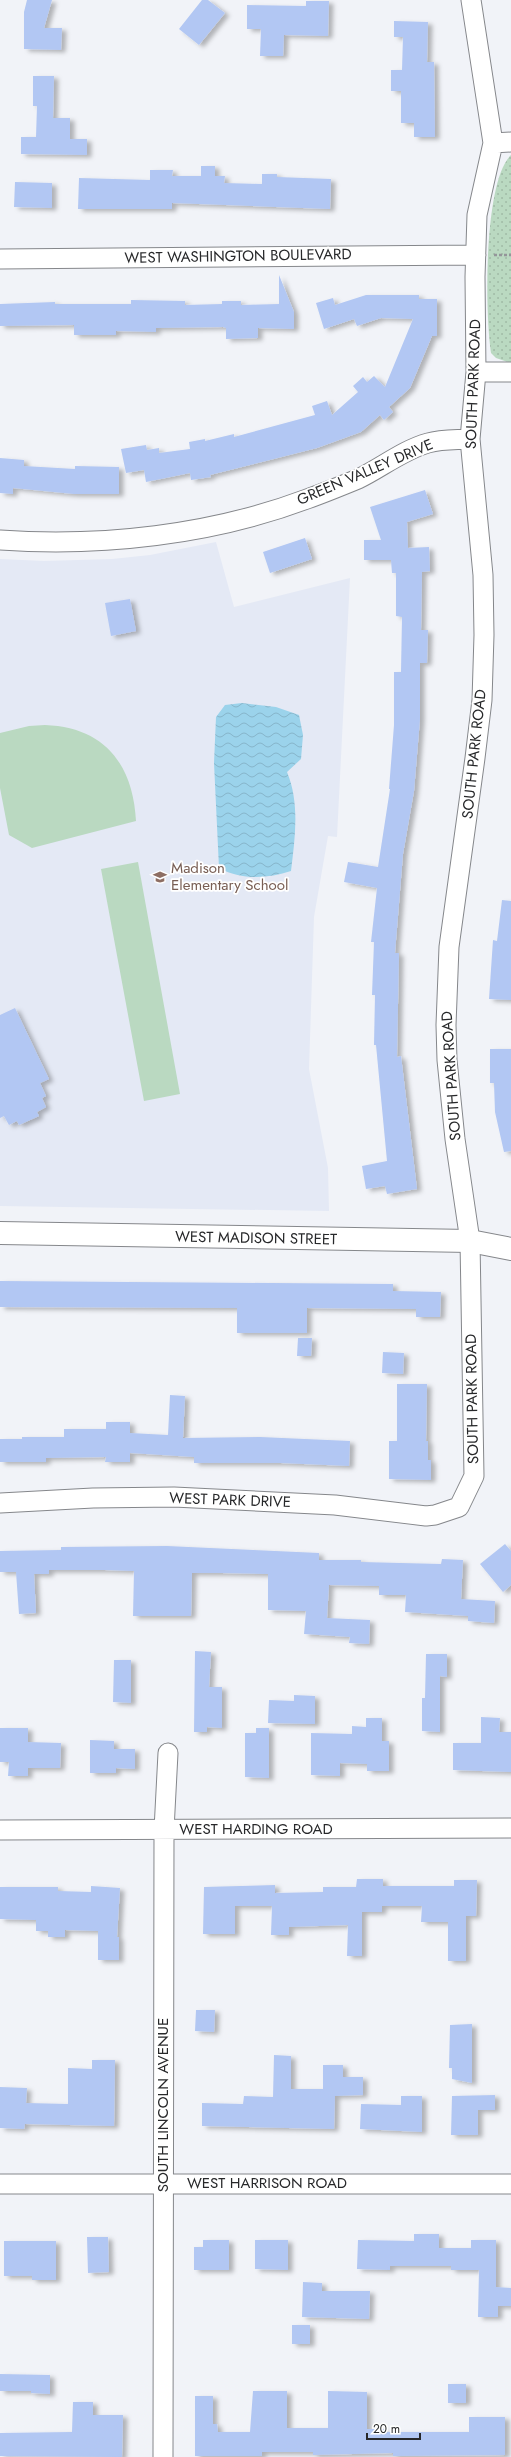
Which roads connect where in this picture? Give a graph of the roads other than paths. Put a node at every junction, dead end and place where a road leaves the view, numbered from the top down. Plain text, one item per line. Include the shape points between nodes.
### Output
1 (471, 0) edge
2 (502, 142) edge
3 (476, 255) junction
4 (0, 259) edge
5 (476, 372) junction
6 (511, 372) edge
7 (470, 439) junction
8 (0, 540) edge
9 (0, 1233) edge
10 (470, 1242) junction
11 (511, 1249) edge
12 (0, 1503) edge
13 (459, 1507) joint
14 (168, 1753) dead end
15 (511, 1828) edge
16 (0, 1830) edge
17 (164, 1830) junction
18 (163, 2183) junction
19 (0, 2184) edge
20 (511, 2184) edge
21 (162, 2457) edge

1 - 2 street, SOUTH PARK ROAD
2 - 3 street, SOUTH PARK ROAD via 477,215
3 - 4 street, WEST WASHINGTON BOULEVARD
3 - 5 street, SOUTH PARK ROAD
5 - 6 street
5 - 7 street, SOUTH PARK ROAD
7 - 8 street, GREEN VALLEY DRIVE via 426,443 358,478 306,499 258,515 208,526 147,536 100,540
7 - 10 street, SOUTH PARK ROAD via 483,575 482,700 448,948 446,985 447,1060
9 - 10 street, WEST MADISON STREET
10 - 11 street, WEST MADISON STREET
10 - 13 street, SOUTH PARK ROAD via 474,1476
12 - 13 street, WEST PARK DRIVE via 182,1497 335,1505 426,1516 435,1516
14 - 17 street, SOUTH LINCOLN AVENUE
15 - 17 street, WEST HARDING ROAD
16 - 17 street, WEST HARDING ROAD
17 - 18 street, SOUTH LINCOLN AVENUE
18 - 19 street, WEST HARRISON ROAD
18 - 20 street, WEST HARRISON ROAD
18 - 21 street, SOUTH LINCOLN AVENUE

